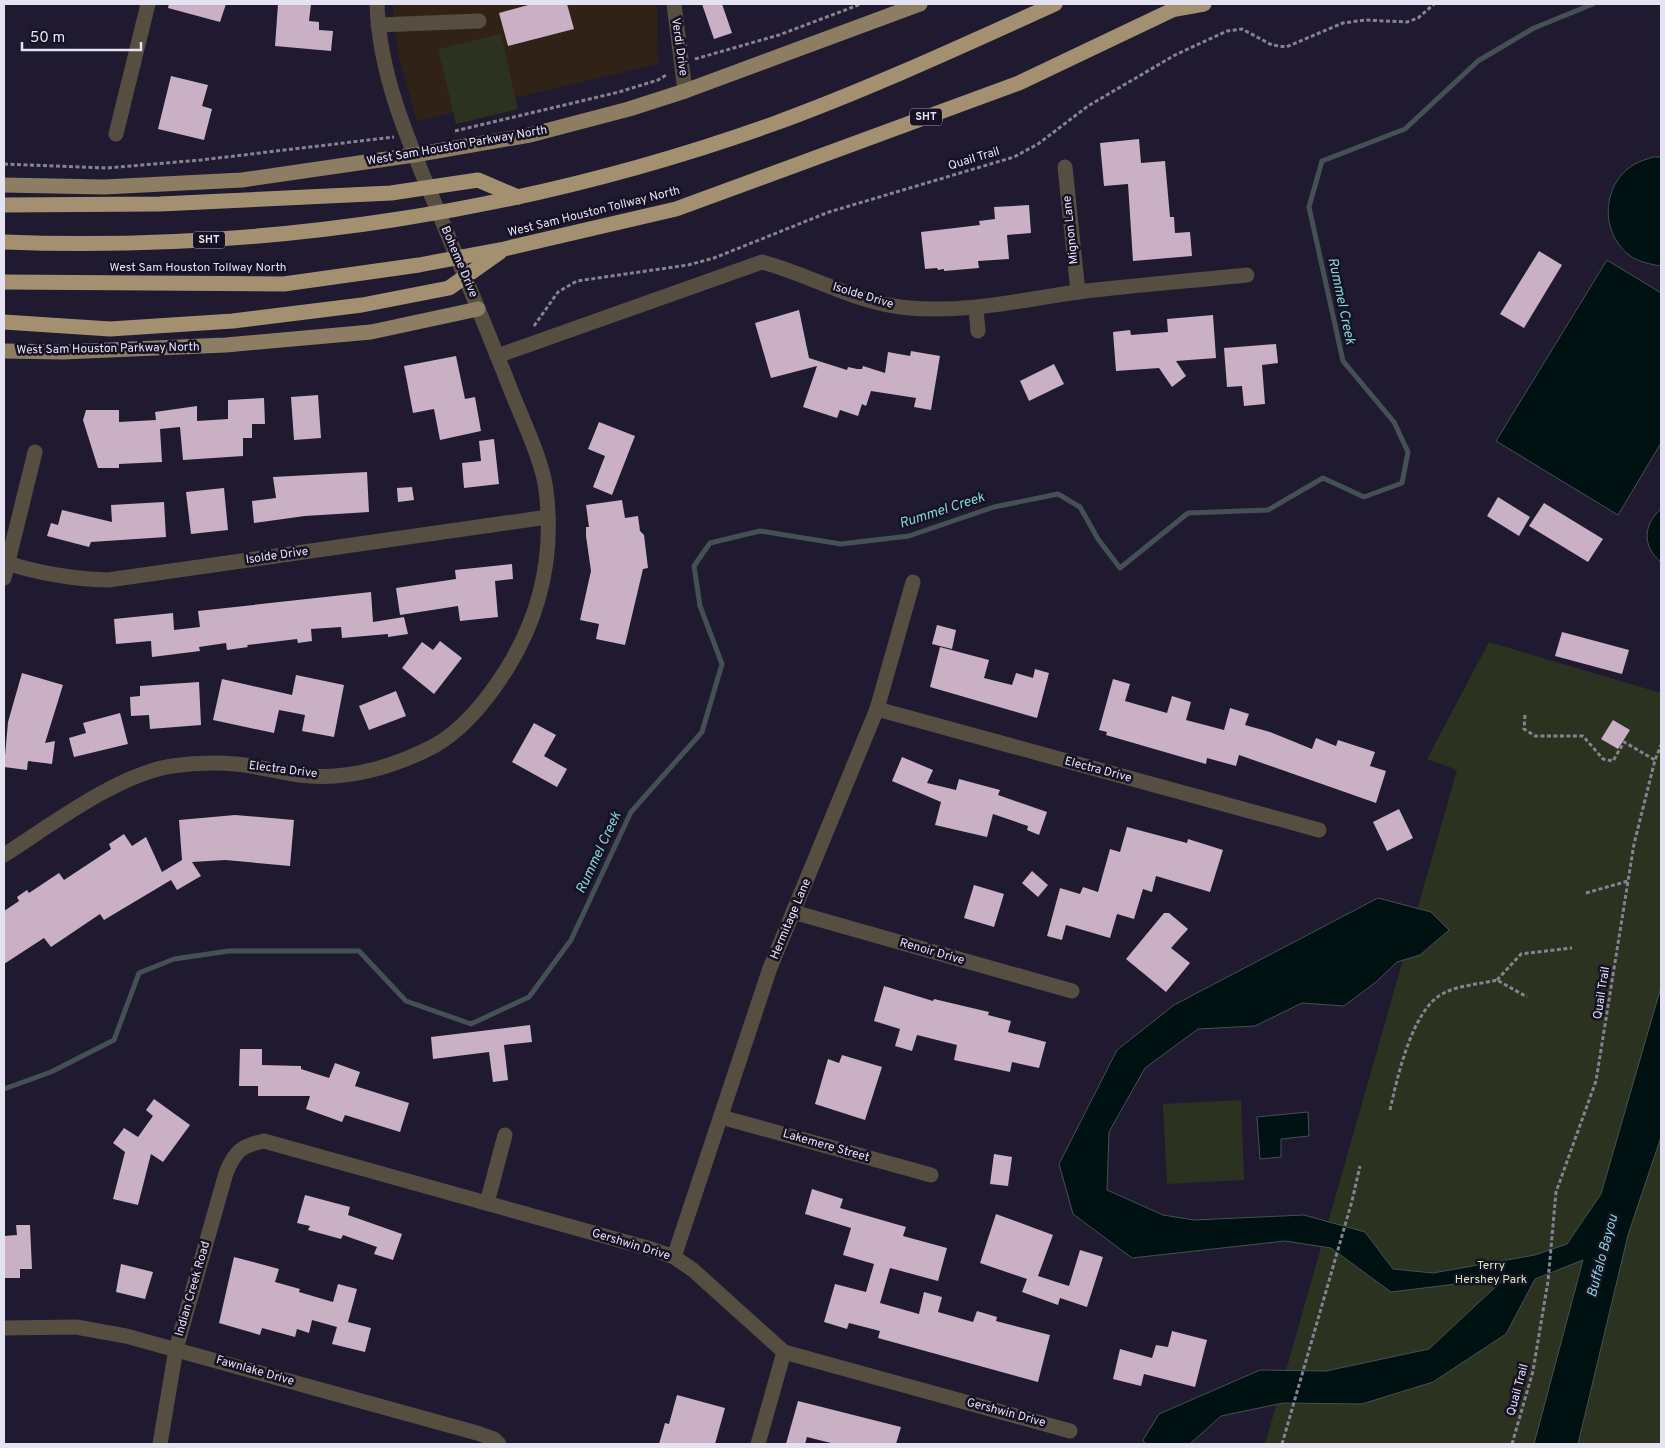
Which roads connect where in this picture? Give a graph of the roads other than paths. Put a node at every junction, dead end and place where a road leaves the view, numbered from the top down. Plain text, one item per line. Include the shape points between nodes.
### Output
1 (148, 4) edge
2 (377, 4) edge
3 (674, 4) edge
4 (920, 4) edge
5 (1055, 4) edge
6 (1184, 4) edge
7 (1204, 4) edge
8 (1170, 10) junction
9 (479, 21) dead end
10 (378, 25) junction
11 (685, 91) junction
12 (116, 134) dead end
13 (414, 155) junction
14 (1065, 167) dead end
15 (4, 185) edge
16 (518, 197) junction
17 (4, 205) edge
18 (4, 242) edge
19 (504, 249) junction
20 (1247, 275) dead end
21 (4, 282) edge
22 (1078, 292) junction
23 (478, 309) junction
24 (976, 309) junction
25 (4, 322) edge
26 (978, 331) dead end
27 (4, 351) edge
28 (497, 356) junction
29 (35, 452) dead end
30 (548, 518) junction
31 (6, 570) edge
32 (913, 582) dead end
33 (877, 709) junction
34 (1319, 830) dead end
35 (4, 855) edge
36 (793, 912) junction
37 (1072, 991) dead end
38 (721, 1117) junction
39 (505, 1135) dead end
40 (248, 1144) joint
41 (931, 1175) dead end
42 (487, 1204) junction
43 (674, 1258) junction
44 (4, 1328) edge
45 (176, 1348) junction
46 (784, 1352) junction
47 (1070, 1431) dead end
48 (160, 1444) edge
49 (499, 1444) edge
50 (758, 1444) edge

1 - 12 street
2 - 10 street, Boheme Drive
3 - 11 street, Verdi Drive
4 - 11 main road, West Sam Houston Parkway North
5 - 16 highway, West Sam Houston Tollway North / SHT via 909,70 775,123 637,167
6 - 8 highway, West Sam Houston Tollway North / SHT
7 - 8 highway
8 - 19 highway, West Sam Houston Tollway North / SHT via 1019,83 676,209
9 - 10 street
10 - 13 street, Boheme Drive via 384,69
11 - 13 main road, West Sam Houston Parkway North via 530,135
13 - 15 main road, West Sam Houston Parkway North via 242,180 104,187
13 - 23 street, Boheme Drive
14 - 22 street, Mignon Lane
16 - 17 highway via 478,180 382,193 160,204
16 - 18 highway, West Sam Houston Tollway North / SHT via 404,219 271,235 156,243
19 - 21 highway, West Sam Houston Tollway North / SHT via 284,284
19 - 25 highway via 450,288 362,305 233,321 110,329
20 - 22 street, Isolde Drive
22 - 24 street, Isolde Drive
23 - 27 main road, West Sam Houston Parkway North via 371,332 226,345 63,352
23 - 28 street, Boheme Drive
24 - 26 street
24 - 28 street, Isolde Drive via 908,308 882,303 762,262
28 - 30 street, Boheme Drive via 546,487
29 - 31 street
30 - 31 street, Isolde Drive via 108,580
30 - 35 street, Electra Drive via 549,551 540,594 524,641 492,692 437,744 394,764 361,772 313,776 236,764 172,766 144,772 118,784
32 - 33 street, Hermitage Lane
33 - 34 street, Electra Drive
33 - 36 street, Hermitage Lane
36 - 37 street, Renoir Drive
36 - 38 street, Hermitage Lane via 770,968
38 - 41 street, Lakemere Street
38 - 43 street, Hermitage Lane
39 - 42 street
40 - 42 street, Gershwin Drive via 277,1144
40 - 45 street, Indian Creek Road via 234,1155 226,1172
42 - 43 street, Gershwin Drive
43 - 46 street, Gershwin Drive via 693,1270
44 - 45 street, Fawnlake Drive via 76,1327
45 - 48 street, Indian Creek Road
45 - 49 street, Fawnlake Drive via 477,1433
46 - 47 street, Gershwin Drive
46 - 50 street

